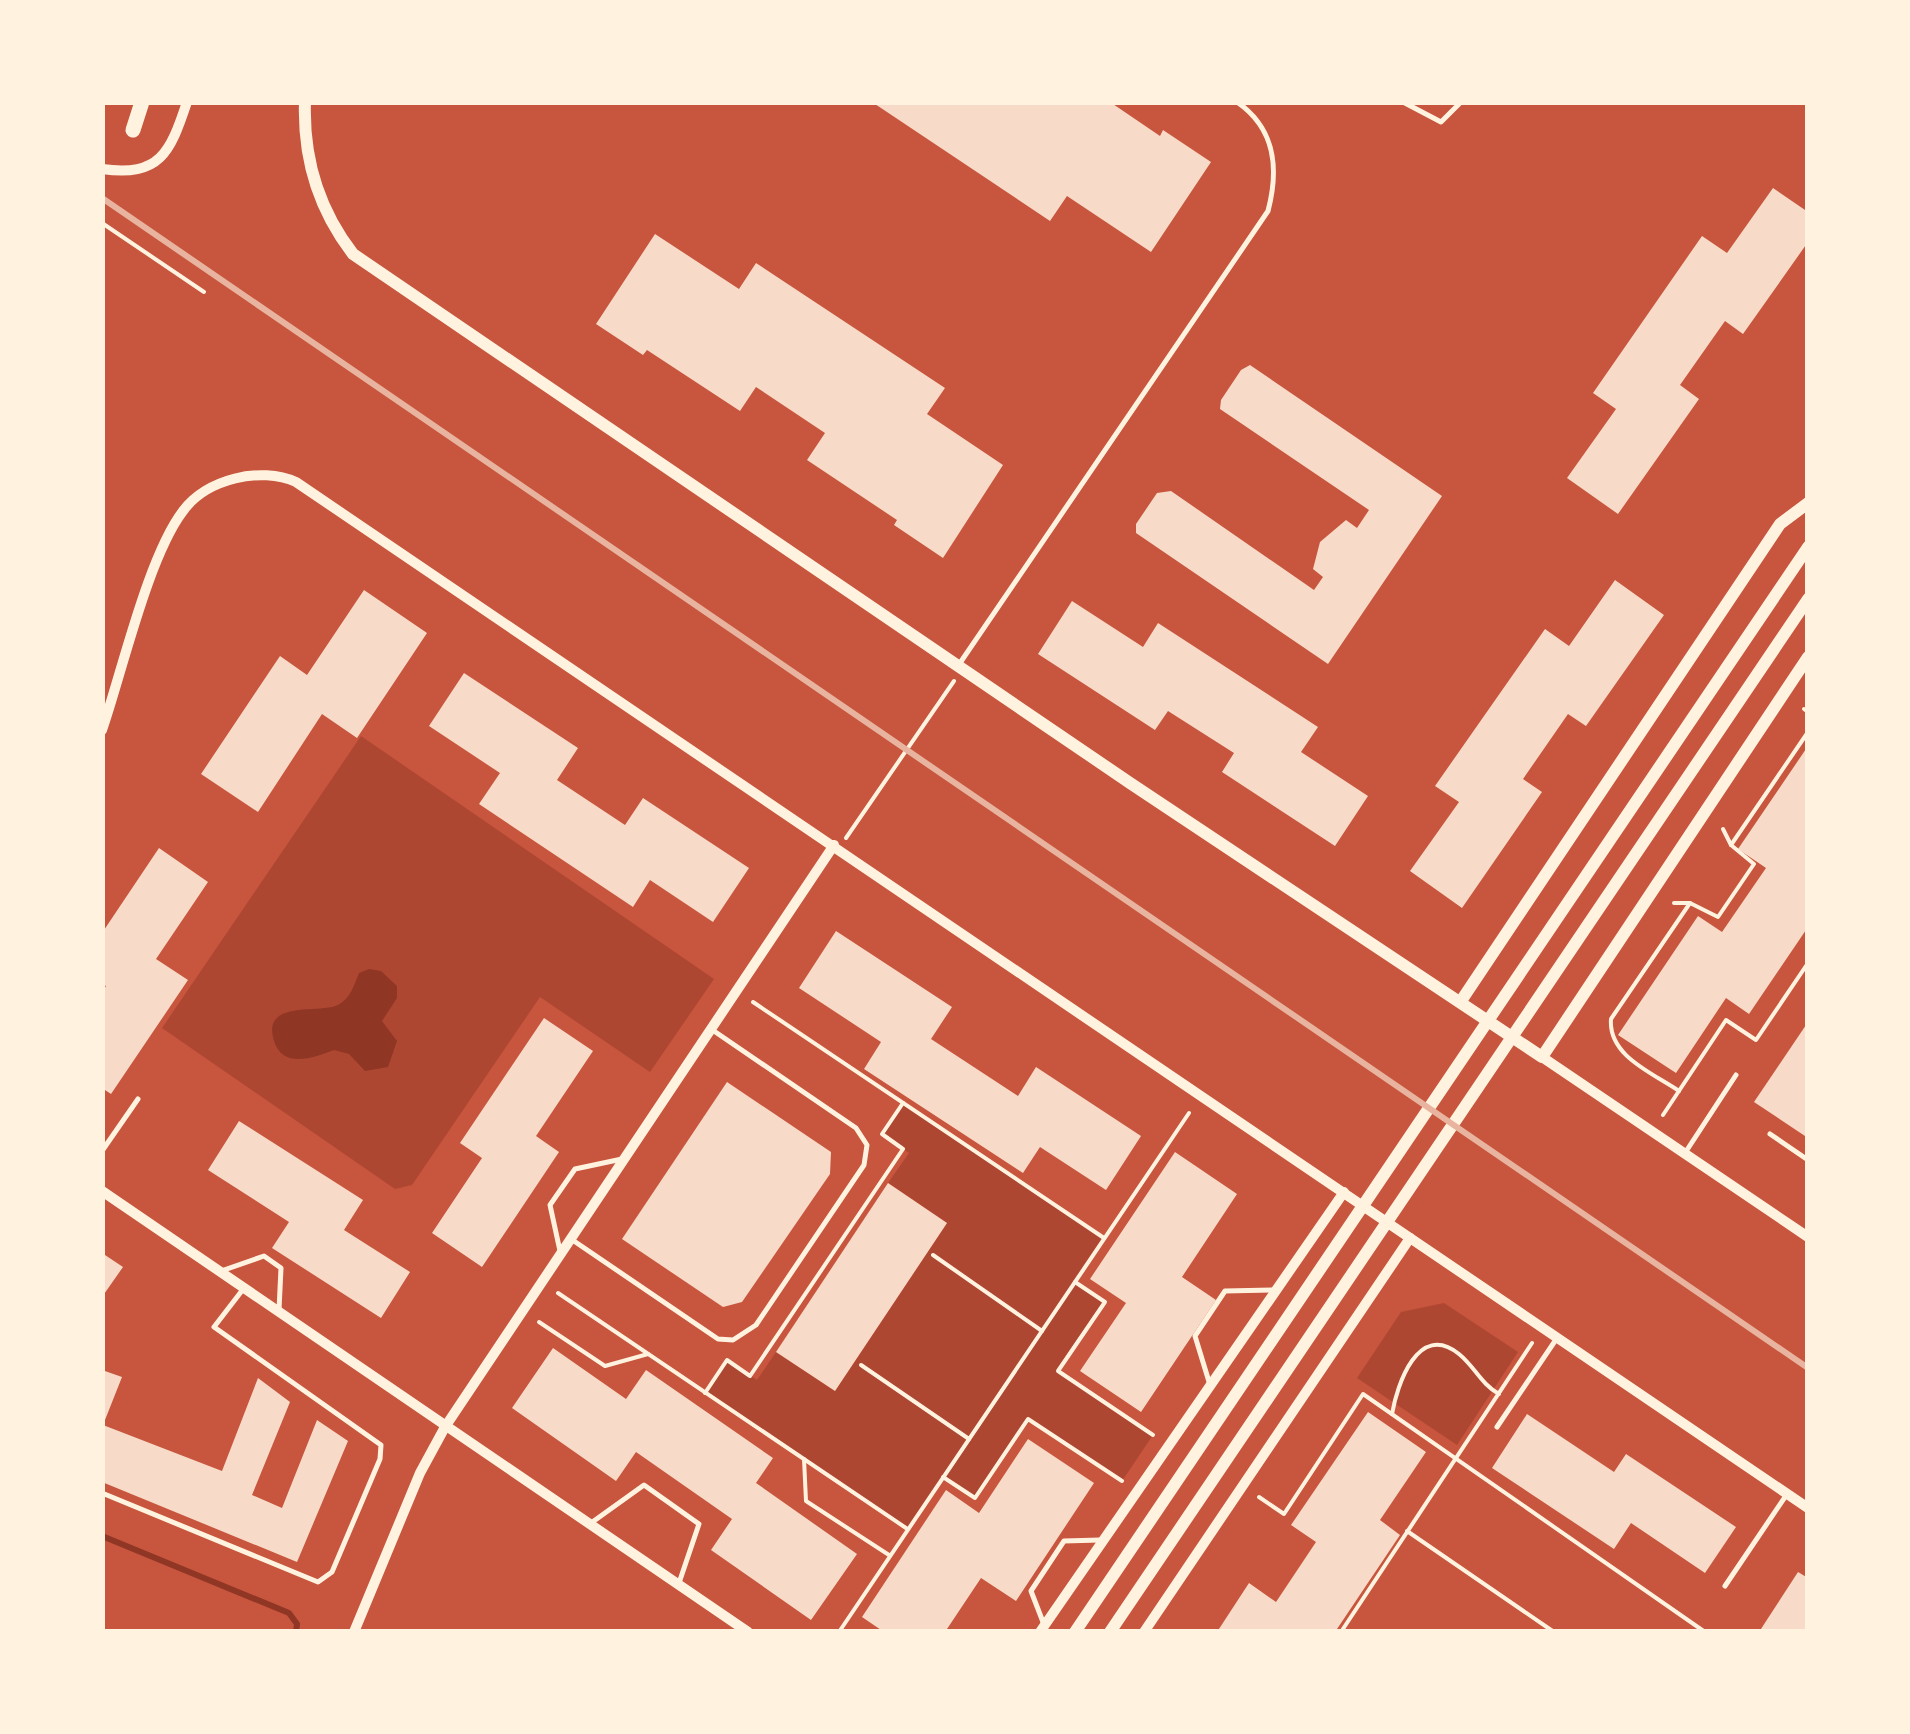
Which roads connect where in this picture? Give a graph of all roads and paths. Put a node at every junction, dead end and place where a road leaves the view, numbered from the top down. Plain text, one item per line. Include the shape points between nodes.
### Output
1 (142, 102) edge
2 (186, 102) edge
3 (305, 102) edge
4 (1237, 102) edge
5 (1403, 102) edge
6 (1461, 102) edge
7 (133, 130) dead end
8 (102, 169) edge
9 (102, 222) edge
10 (204, 292) dead end
11 (1808, 503) edge
12 (1808, 546) edge
13 (1806, 601) edge
14 (1808, 657) edge
15 (958, 666) junction
16 (954, 682) dead end
17 (102, 730) edge
18 (1808, 732) edge
19 (1723, 829) dead end
20 (846, 838) dead end
21 (834, 845) junction
22 (1731, 845) junction
23 (1674, 902) dead end
24 (1690, 903) junction
25 (1808, 963) edge
26 (1461, 1001) junction
27 (753, 1002) dead end
28 (711, 1030) junction
29 (1542, 1057) junction
30 (1736, 1075) dead end
31 (1679, 1091) junction
32 (138, 1100) dead end
33 (903, 1103) junction
34 (1189, 1112) dead end
35 (1663, 1115) dead end
36 (1770, 1134) dead end
37 (102, 1151) edge
38 (1685, 1154) junction
39 (625, 1158) junction
40 (1808, 1160) edge
41 (102, 1192) edge
42 (1344, 1192) junction
43 (1808, 1237) edge
44 (1104, 1238) junction
45 (1410, 1238) junction
46 (571, 1239) junction
47 (561, 1254) junction
48 (933, 1255) dead end
49 (219, 1272) junction
50 (1075, 1282) junction
51 (244, 1288) junction
52 (1276, 1290) junction
53 (558, 1294) dead end
54 (279, 1313) junction
55 (539, 1322) dead end
56 (1042, 1331) junction
57 (1557, 1338) junction
58 (1532, 1343) dead end
59 (648, 1354) junction
60 (861, 1365) dead end
61 (1210, 1385) junction
62 (705, 1392) junction
63 (1498, 1394) junction
64 (1392, 1414) junction
65 (445, 1427) junction
66 (1497, 1427) dead end
67 (1152, 1435) dead end
68 (969, 1439) junction
69 (1456, 1458) junction
70 (804, 1459) junction
71 (943, 1477) junction
72 (1122, 1481) dead end
73 (102, 1493) edge
74 (1787, 1494) junction
75 (1260, 1497) dead end
76 (1808, 1508) edge
77 (588, 1525) junction
78 (908, 1529) junction
79 (1408, 1531) junction
80 (1103, 1540) junction
81 (890, 1556) junction
82 (678, 1586) junction
83 (1725, 1586) dead end
84 (1042, 1628) edge
85 (354, 1632) edge
86 (748, 1632) edge
87 (839, 1632) edge
88 (1075, 1632) edge
89 (1110, 1632) edge
90 (1144, 1632) edge
91 (1340, 1632) edge
92 (1554, 1632) edge
93 (1704, 1632) edge

1 - 7 main road
2 - 8 street via 169,147 154,165 134,174
3 - 15 street via 311,172 335,231 353,254
4 - 15 lane via 1271,147 1277,176 1268,210
5 - 6 lane via 1441,122
9 - 10 path
11 - 26 street via 1780,524
12 - 88 street
13 - 89 street
14 - 29 street
15 - 26 street
16 - 20 path
17 - 21 street via 160,554 185,507 221,484 277,476 296,482
18 - 22 path
19 - 22 path
21 - 28 street
21 - 42 street
22 - 24 path via 1754,864 1718,917
23 - 24 path
24 - 31 path via 1610,1029 1623,1054
25 - 31 path via 1756,1040 1726,1020
26 - 29 street
27 - 33 path
28 - 39 street
28 - 46 lane via 856,1128 867,1145 864,1165 756,1325 733,1340 718,1339
29 - 38 street
30 - 38 lane
31 - 35 path
32 - 37 lane
33 - 44 path
33 - 62 path via 882,1134 903,1149 750,1376 728,1360
34 - 44 path
36 - 40 lane
38 - 43 street
39 - 46 street
39 - 47 lane via 575,1169 550,1205
41 - 49 street
42 - 45 street
42 - 52 street
44 - 50 path
45 - 57 street
45 - 90 street
46 - 47 street
47 - 65 street
48 - 56 path
49 - 51 street
49 - 54 lane via 264,1256 281,1268
50 - 56 path
50 - 67 path via 1106,1302 1058,1371
51 - 54 street
51 - 73 lane via 214,1327 381,1445 332,1572 318,1582
52 - 61 street
52 - 61 lane via 1225,1292 1195,1336
53 - 59 path
54 - 65 street
55 - 59 path via 605,1366
56 - 68 path
57 - 66 lane
57 - 74 street
58 - 63 path
59 - 62 path
60 - 68 path
61 - 80 street
62 - 70 path
63 - 64 path via 1459,1354 1445,1346 1427,1349 1404,1368
63 - 69 path
64 - 69 path
64 - 75 path via 1363,1394 1284,1514
65 - 77 street
65 - 85 street
68 - 71 path
69 - 79 path
69 - 93 path
70 - 78 path
70 - 81 path via 806,1500
71 - 72 path via 975,1498 1028,1419
71 - 78 path
74 - 76 street
74 - 83 lane
77 - 82 street
77 - 82 lane via 644,1485 699,1524
78 - 81 path
79 - 91 path
79 - 92 path
80 - 84 street
80 - 84 lane via 1064,1541 1031,1591
81 - 87 path
82 - 86 street

